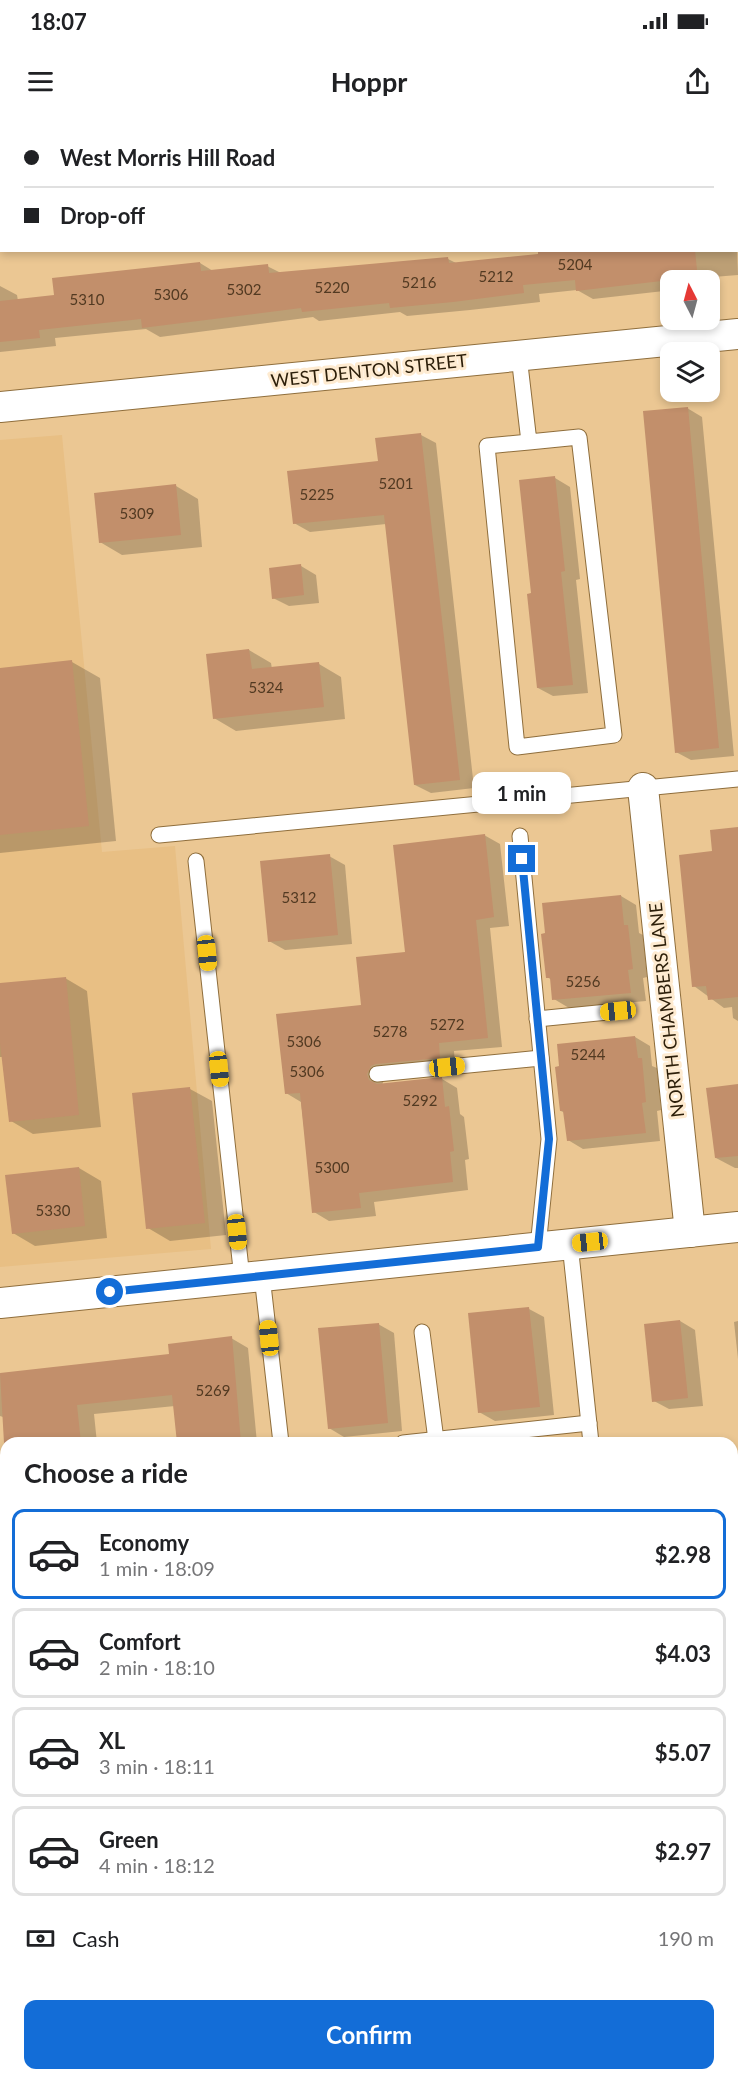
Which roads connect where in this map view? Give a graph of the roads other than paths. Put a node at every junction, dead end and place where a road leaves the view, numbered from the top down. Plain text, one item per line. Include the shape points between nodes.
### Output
1 (738, 334) edge
2 (519, 356) junction
3 (0, 407) edge
4 (529, 442) junction
5 (738, 779) edge
6 (643, 788) junction
7 (159, 835) dead end
8 (520, 836) dead end
9 (196, 861) dead end
10 (618, 1011) dead end
11 (537, 1019) junction
12 (541, 1058) junction
13 (377, 1074) dead end
14 (738, 1227) edge
15 (690, 1232) junction
16 (570, 1245) junction
17 (538, 1247) junction
18 (252, 1277) junction
19 (0, 1303) edge
20 (422, 1332) dead end
21 (589, 1424) junction
22 (280, 1437) edge
23 (436, 1437) edge
24 (465, 1437) edge
25 (590, 1437) edge

1 - 2 street, WEST DENTON STREET
2 - 3 street, WEST DENTON STREET
2 - 4 lane
4 - 4 lane via 487,446 517,747 614,735 579,437
5 - 6 lane
6 - 7 lane
6 - 15 street, NORTH CHAMBERS LANE
8 - 11 lane
9 - 18 lane
10 - 11 lane
11 - 12 lane
12 - 13 lane
12 - 17 lane via 549,1139
14 - 15 street
15 - 16 street
16 - 17 street
16 - 21 lane
17 - 18 street
18 - 19 street
18 - 22 lane
20 - 23 lane
21 - 24 lane
21 - 25 lane

